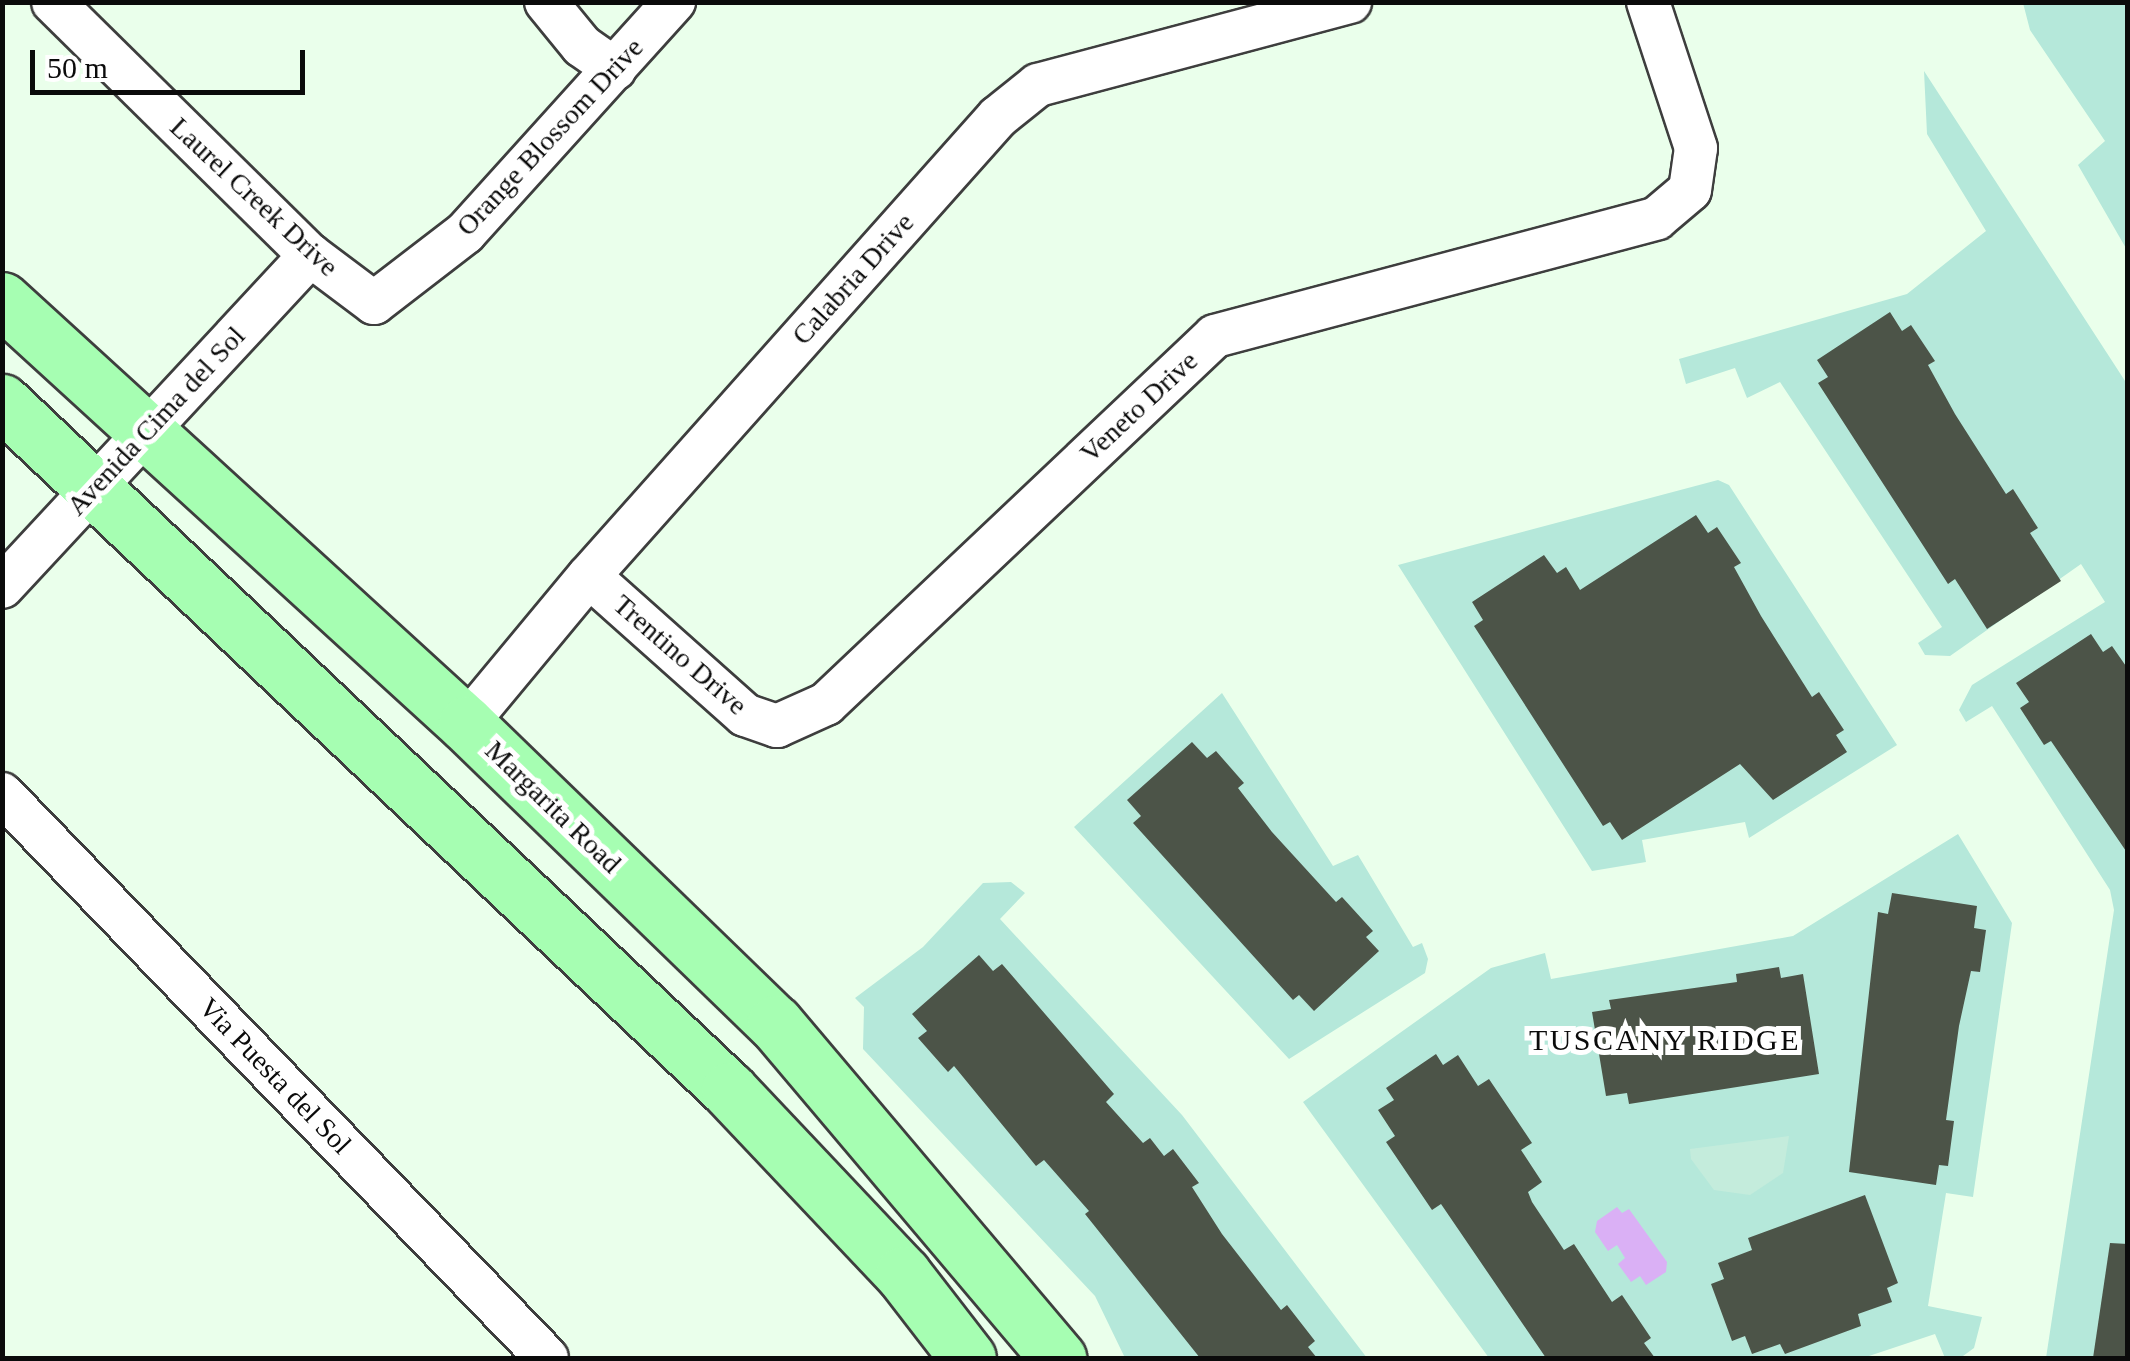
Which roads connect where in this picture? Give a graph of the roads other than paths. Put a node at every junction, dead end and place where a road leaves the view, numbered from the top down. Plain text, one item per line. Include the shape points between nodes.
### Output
1 (53, 2) edge
2 (546, 2) edge
3 (674, 2) edge
4 (1350, 2) edge
5 (1648, 2) edge
6 (615, 69) junction
7 (310, 255) junction
8 (2, 300) edge
9 (374, 303) joint
10 (2, 402) edge
11 (144, 433) junction
12 (93, 488) junction
13 (589, 576) junction
14 (2, 587) edge
15 (466, 724) junction
16 (777, 726) joint
17 (2, 794) edge
18 (528, 1351) edge
19 (968, 1358) edge
20 (1058, 1358) edge

1 - 7 street, Laurel Creek Drive
2 - 6 street via 582,46
3 - 6 street, Orange Blossom Drive
4 - 13 street, Calabria Drive via 1038,85 998,117
5 - 16 street, Veneto Drive via 1696,148 1690,190 1657,218 1215,336 826,704
6 - 9 street, Orange Blossom Drive via 465,233
7 - 9 street, Laurel Creek Drive
7 - 11 street, Avenida Cima del Sol
8 - 11 main road, Margarita Road
10 - 12 main road
11 - 12 street, Avenida Cima del Sol
11 - 15 main road, Margarita Road
12 - 14 street, Avenida Cima del Sol
12 - 19 main road via 729,1090 903,1274
13 - 15 street, Calabria Drive
13 - 16 street, Trentino Drive via 746,716
15 - 20 main road, Margarita Road via 775,1022
17 - 18 street, Via Puesta del Sol

